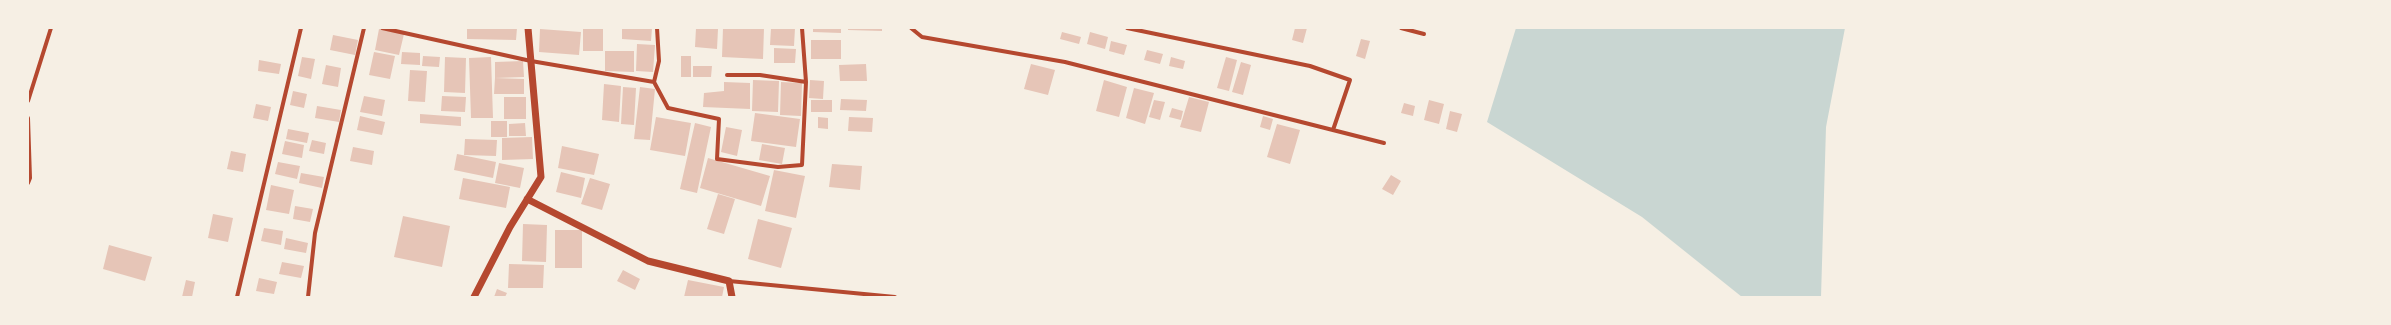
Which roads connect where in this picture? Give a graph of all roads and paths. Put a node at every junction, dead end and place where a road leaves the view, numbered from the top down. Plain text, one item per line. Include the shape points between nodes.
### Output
1 (51, 28) edge
2 (301, 28) edge
3 (364, 28) edge
4 (382, 28) edge
5 (528, 28) edge
6 (657, 28) edge
7 (802, 28) edge
8 (911, 28) edge
9 (1127, 28) edge
10 (1401, 28) edge
11 (1424, 34) dead end
12 (531, 61) junction
13 (727, 75) dead end
14 (654, 82) junction
15 (806, 82) junction
16 (28, 101) edge
17 (28, 118) edge
18 (1333, 130) junction
19 (1384, 143) dead end
20 (28, 183) edge
21 (527, 198) junction
22 (729, 281) junction
23 (237, 297) edge
24 (308, 297) edge
25 (474, 297) edge
26 (732, 297) edge
27 (895, 297) edge

1 - 16 street
2 - 23 street
3 - 24 street via 314,233
4 - 12 street
5 - 12 street
6 - 14 street via 658,61
7 - 15 street
8 - 18 street via 922,37 1065,62
9 - 18 street via 1310,66 1350,80
10 - 11 street
12 - 14 street
12 - 21 street via 541,177
13 - 15 street
14 - 15 street via 668,108 719,119 717,159 778,167 802,165
17 - 20 street
18 - 19 street
21 - 22 street via 648,260
21 - 25 street
22 - 26 street
22 - 27 street

